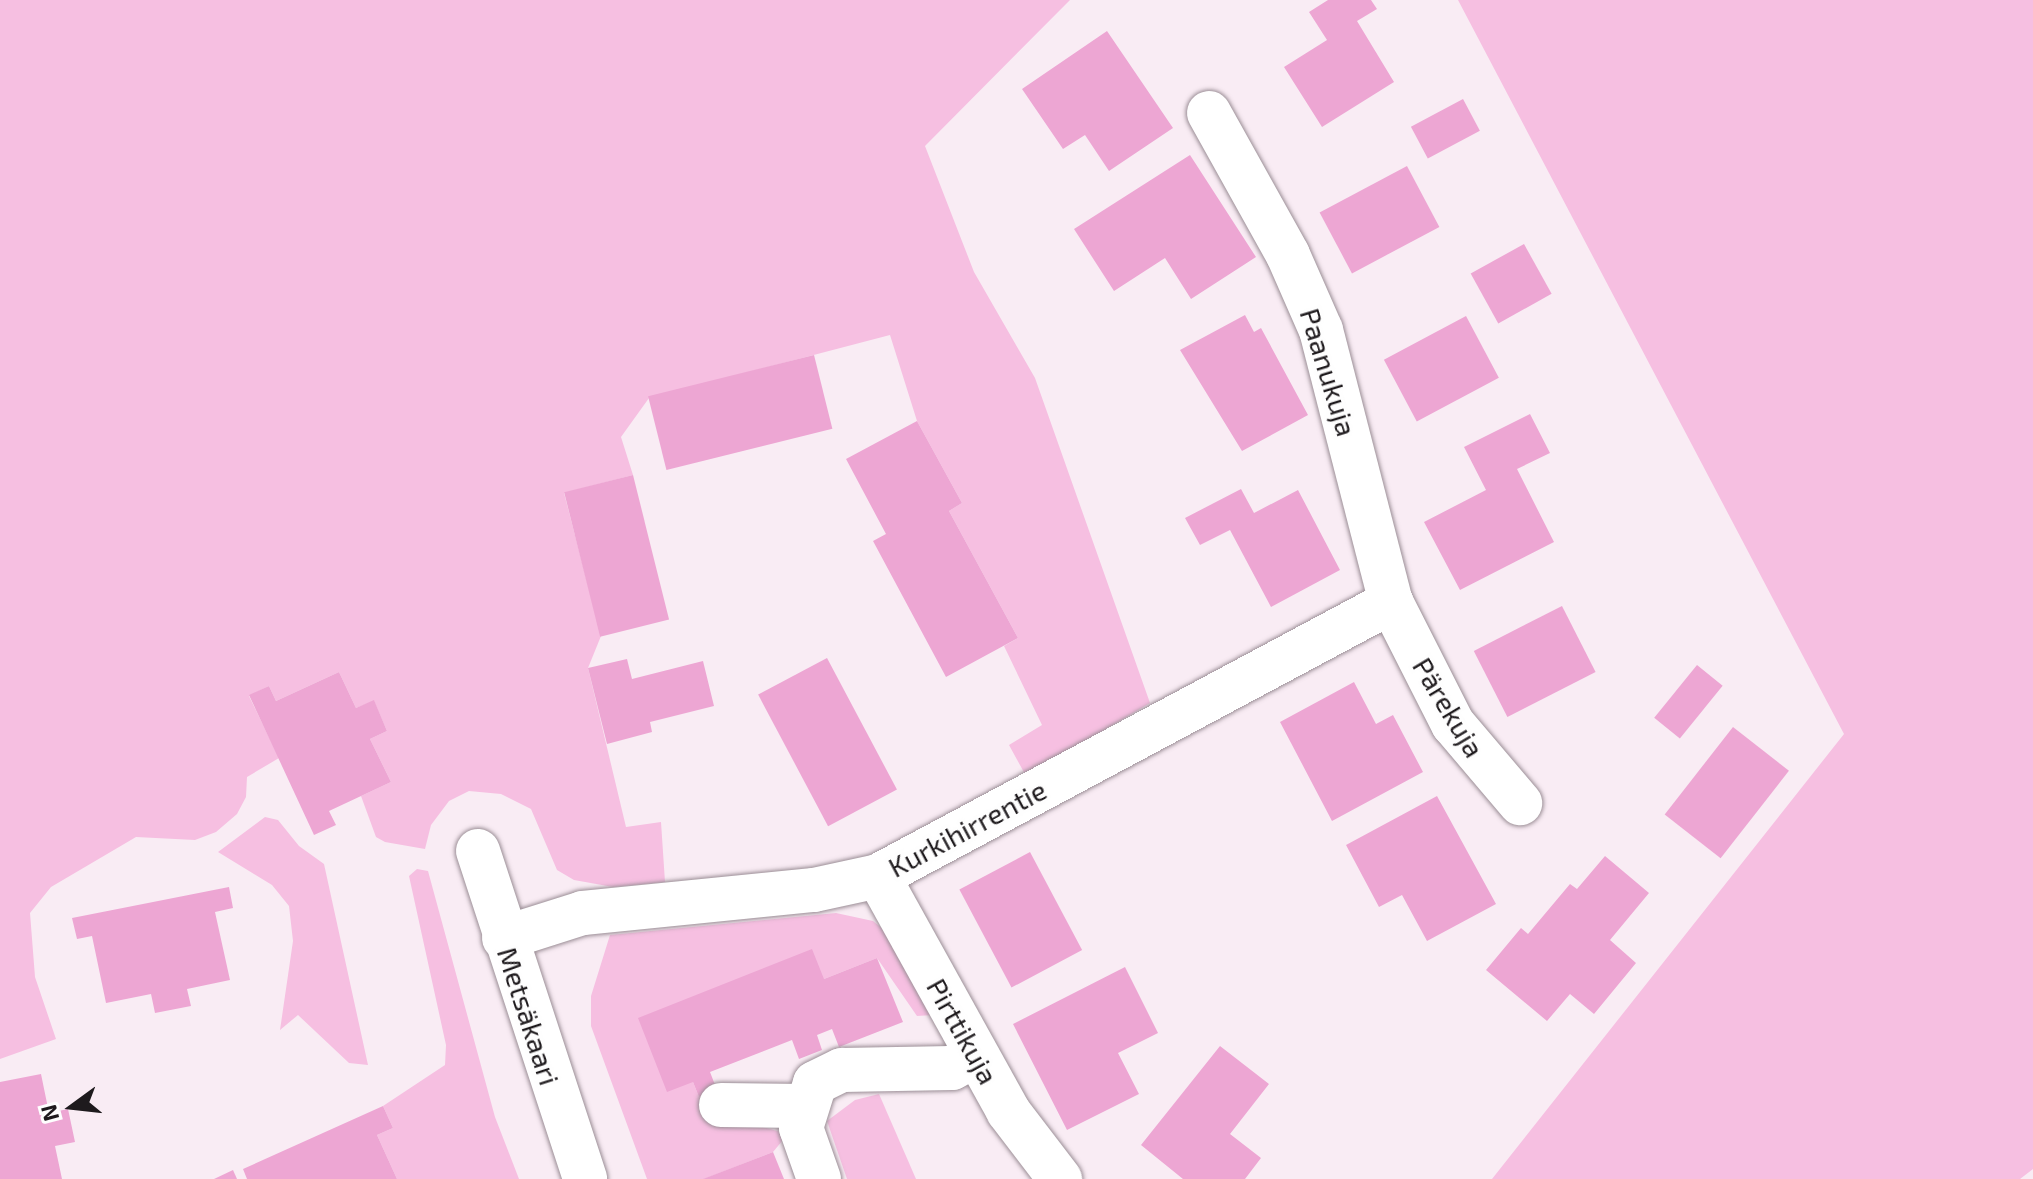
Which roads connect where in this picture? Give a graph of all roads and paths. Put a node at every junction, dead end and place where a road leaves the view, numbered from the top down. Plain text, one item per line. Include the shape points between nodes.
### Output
1 (1209, 113) dead end
2 (1391, 602) junction
3 (1520, 803) dead end
4 (478, 851) dead end
5 (878, 876) junction
6 (504, 938) junction
7 (976, 1055) junction
8 (721, 1105) dead end
9 (804, 1106) junction
10 (585, 1179) edge
11 (819, 1179) edge
12 (1060, 1179) edge

1 - 2 street, Paanukuja via 1288,255 1321,330
2 - 3 street, Pärekuja via 1453,724
2 - 5 street, Kurkihirrentie
4 - 6 street, Metsäkaari
5 - 6 street, Kurkihirrentie via 814,890 583,913
5 - 7 street, Pirttikuja
6 - 10 street, Metsäkaari
7 - 9 street via 952,1068 842,1070 815,1083
7 - 12 street, Pirttikuja via 1008,1111
8 - 9 street
9 - 11 street via 801,1128

